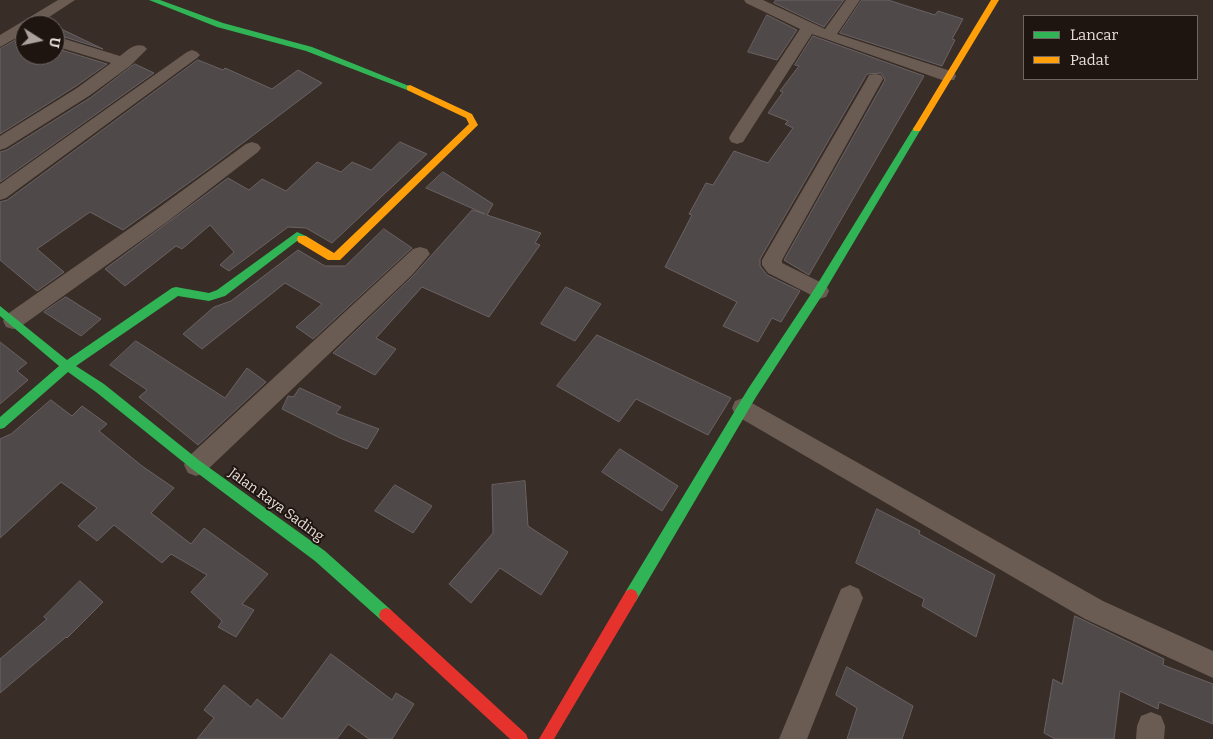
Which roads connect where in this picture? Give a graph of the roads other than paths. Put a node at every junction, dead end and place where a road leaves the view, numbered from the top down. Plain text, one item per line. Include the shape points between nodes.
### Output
1 (68, 0) edge
2 (153, 0) edge
3 (852, 0) edge
4 (995, 0) edge
5 (760, 1) edge
6 (44, 15) edge
7 (808, 28) junction
8 (15, 33) edge
9 (828, 36) junction
10 (0, 42) edge
11 (65, 44) edge
12 (139, 49) dead end
13 (192, 55) dead end
14 (124, 62) junction
15 (948, 76) junction
16 (875, 79) dead end
17 (737, 138) dead end
18 (0, 144) edge
19 (252, 148) dead end
20 (0, 193) edge
21 (420, 254) dead end
22 (819, 291) junction
23 (7, 316) edge
24 (67, 366) junction
25 (743, 408) junction
26 (0, 424) edge
27 (196, 465) junction
28 (850, 598) dead end
29 (1213, 665) edge
30 (521, 739) edge
31 (546, 739) edge
32 (793, 739) edge

1 - 6 street
2 - 24 street via 220,25 309,48 470,116 474,124 336,258 297,236 221,293 209,297 176,291
3 - 9 street
4 - 15 street
5 - 7 street
7 - 9 street
7 - 17 street
8 - 10 street
9 - 15 street
11 - 14 street
12 - 14 street
13 - 20 street
14 - 18 street
15 - 22 street
16 - 22 street via 772,260 775,268
19 - 23 street via 160,217
21 - 27 street
22 - 25 street
23 - 24 street, Jalan Raya Sading
24 - 26 street
24 - 27 street, Jalan Raya Sading via 100,388
25 - 29 street via 1094,610
25 - 31 street
27 - 30 street, Jalan Raya Sading via 320,556
28 - 32 street

